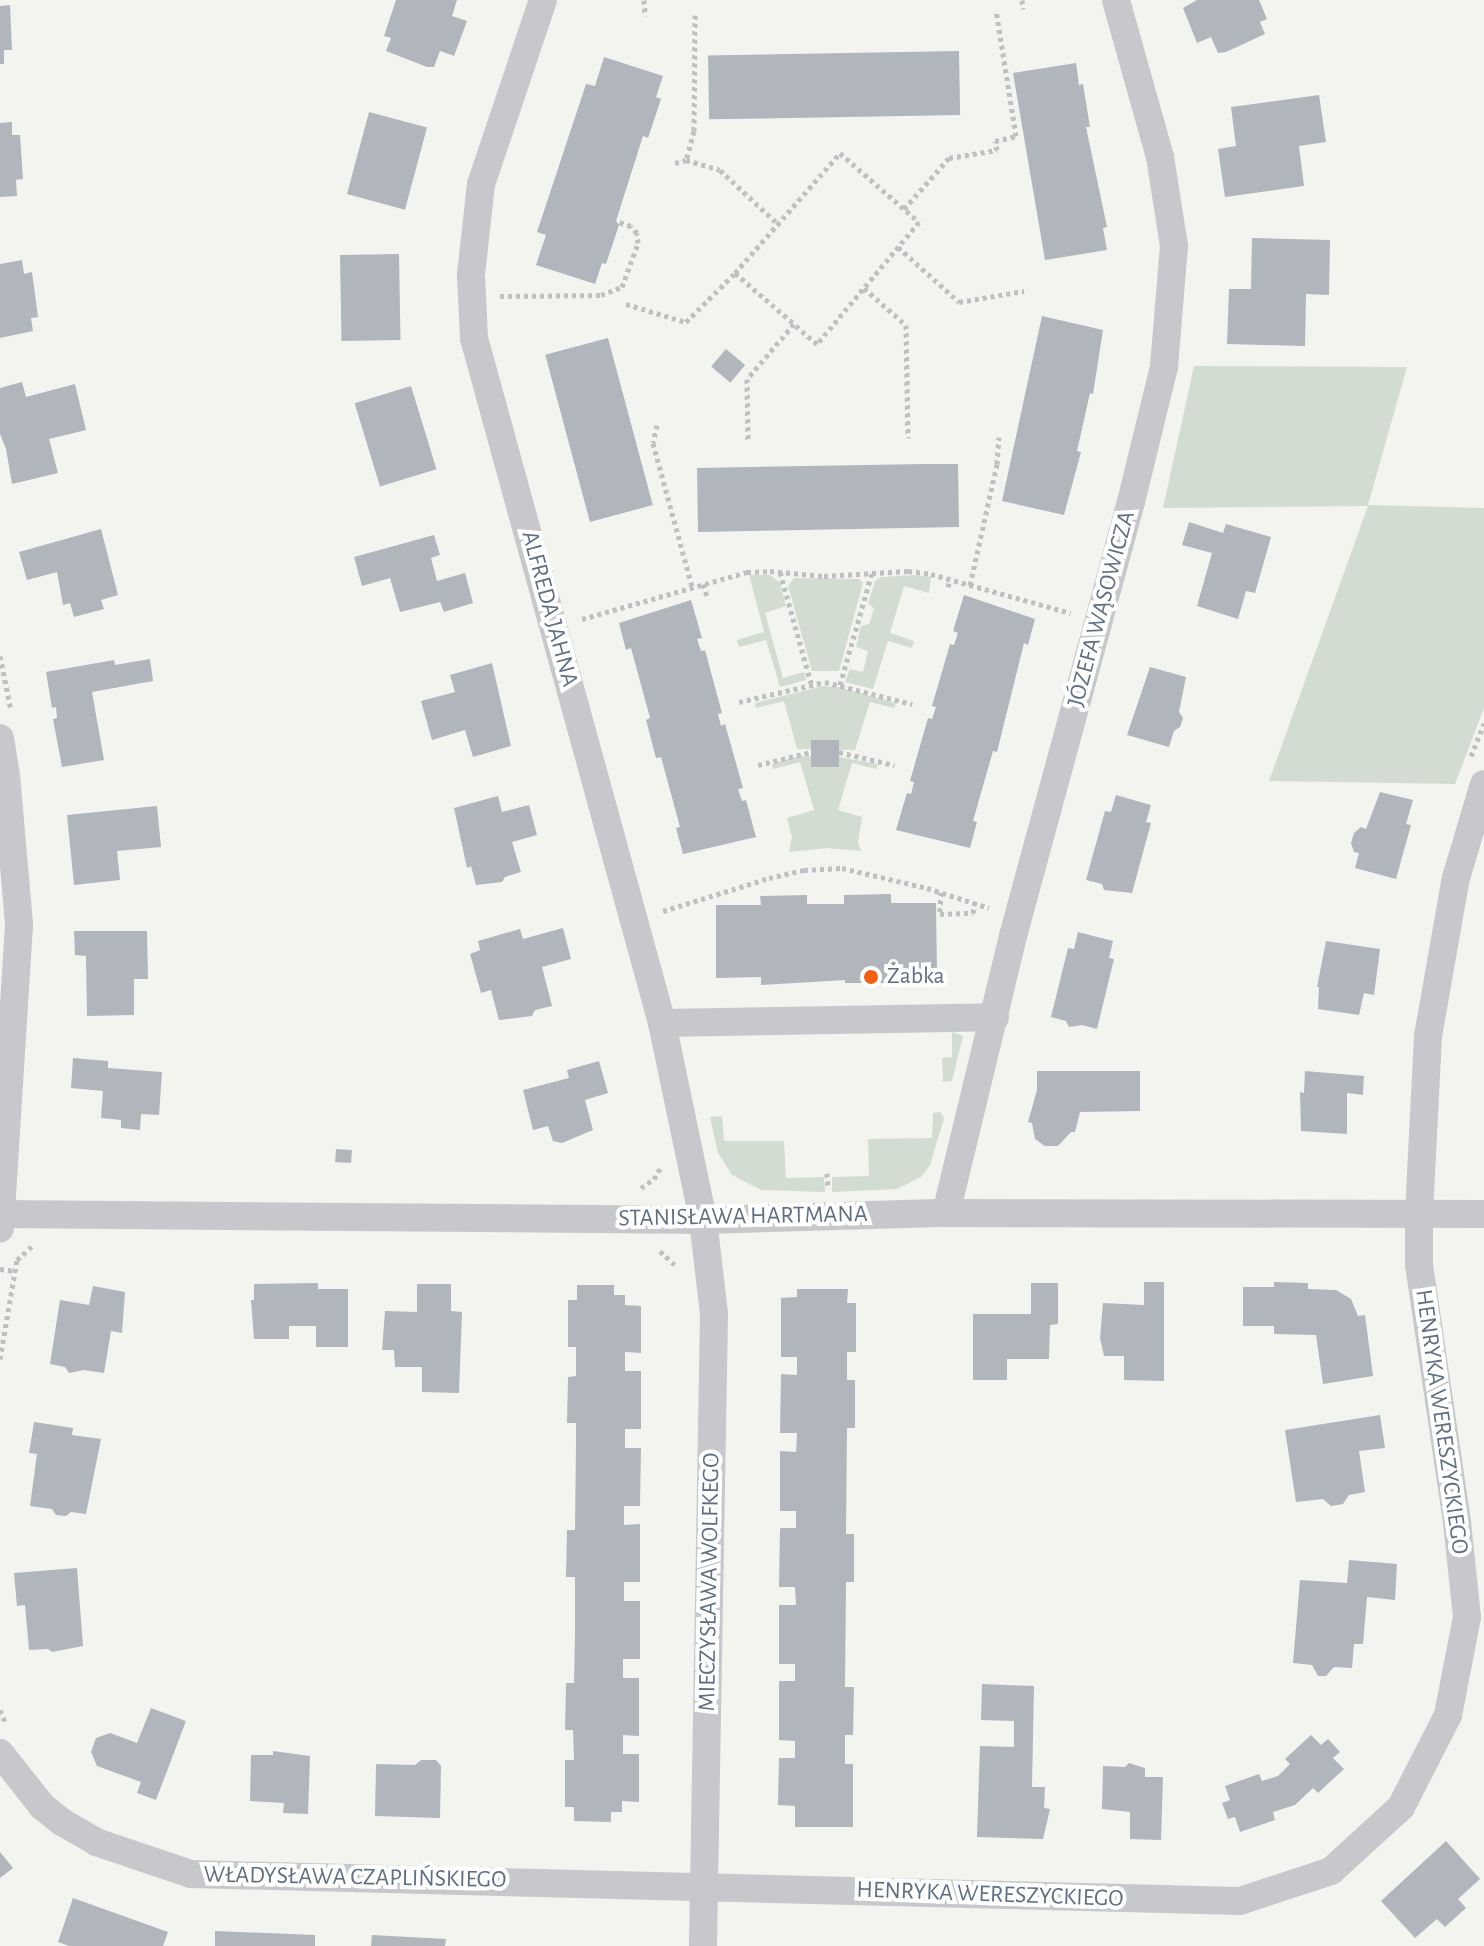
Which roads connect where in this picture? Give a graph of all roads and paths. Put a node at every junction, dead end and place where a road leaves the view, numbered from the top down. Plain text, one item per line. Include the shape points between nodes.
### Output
1 (543, 0) edge
2 (644, 0) edge
3 (1022, 0) edge
4 (1116, 0) edge
5 (1023, 9) dead end
6 (996, 10) dead end
7 (695, 15) dead end
8 (645, 16) dead end
9 (686, 160) junction
10 (675, 163) dead end
11 (904, 209) junction
12 (616, 221) dead end
13 (778, 224) junction
14 (898, 247) junction
15 (735, 273) junction
16 (864, 288) junction
17 (489, 290) dead end
18 (1024, 291) dead end
19 (626, 304) dead end
20 (794, 324) junction
21 (657, 425) dead end
22 (999, 437) dead end
23 (908, 438) dead end
24 (748, 441) dead end
25 (780, 572) junction
26 (872, 573) junction
27 (950, 579) junction
28 (703, 584) junction
29 (970, 585) junction
30 (692, 587) junction
31 (948, 587) dead end
32 (708, 599) dead end
33 (1079, 616) dead end
34 (569, 622) dead end
35 (0, 656) edge
36 (811, 683) junction
37 (840, 685) junction
38 (739, 702) dead end
39 (912, 704) dead end
40 (6, 728) edge
41 (811, 752) dead end
42 (839, 752) dead end
43 (758, 765) dead end
44 (894, 765) dead end
45 (1484, 784) edge
46 (941, 892) junction
47 (975, 902) junction
48 (660, 913) dead end
49 (996, 916) dead end
50 (995, 1017) junction
51 (662, 1023) junction
52 (946, 1213) junction
53 (1419, 1214) junction
54 (1484, 1214) edge
55 (703, 1220) junction
56 (1, 1221) edge
57 (36, 1243) dead end
58 (649, 1244) dead end
59 (0, 1269) edge
60 (14, 1271) junction
61 (678, 1273) dead end
62 (0, 1359) edge
63 (0, 1710) edge
64 (6, 1744) edge
65 (704, 1886) junction
66 (703, 1946) edge

1 - 51 street, ALFREDA JAHNA via 481,184 471,275 474,338
2 - 8 path
3 - 5 path
4 - 50 street, JÓZEFA WĄSOWICZA via 1160,157 1174,246 1164,367
6 - 11 path via 1016,136 995,141 993,154 949,158
7 - 9 path via 694,131
9 - 10 path
9 - 13 path via 720,170
11 - 13 path via 840,153
11 - 14 path via 919,222
12 - 17 path via 631,226 638,243 626,281 613,293 495,297
13 - 15 path
14 - 16 path
14 - 18 path via 959,302
15 - 19 path via 686,322
15 - 20 path
16 - 20 path via 817,344
16 - 23 path via 906,325
20 - 24 path via 747,379
21 - 30 path via 653,443
22 - 29 path
25 - 26 path
25 - 28 path via 747,572
25 - 36 path
26 - 27 path via 908,571
26 - 37 path
27 - 29 path
27 - 31 path
28 - 30 path
28 - 32 path
29 - 33 path
30 - 34 path
35 - 40 path
36 - 37 path
36 - 38 path
37 - 39 path
40 - 56 street via 19,925
41 - 43 path
42 - 44 path
45 - 53 street, HENRYKA WERESZYCKIEGO via 1456,878 1428,1036
46 - 47 path
46 - 47 path via 940,914 973,913
46 - 48 path via 842,868 804,870
47 - 49 path
50 - 51 street
50 - 52 street, JÓZEFA WĄSOWICZA
51 - 55 street, ALFREDA JAHNA
52 - 53 street, STANISŁAWA HARTMANA
52 - 55 street, STANISŁAWA HARTMANA
53 - 54 street, STANISŁAWA HARTMANA
53 - 65 street, HENRYKA WERESZYCKIEGO via 1419,1265 1467,1617 1448,1715 1401,1807 1331,1871 1240,1901
55 - 56 street, STANISŁAWA HARTMANA
55 - 65 street, MIECZYSŁAWA WOLFKEGO via 714,1314
57 - 60 path via 17,1260
58 - 61 path
59 - 60 path
60 - 62 path
63 - 64 path
64 - 65 street, WŁADYSŁAWA CZAPLIŃSKIEGO via 42,1806 62,1822 96,1842 191,1874
65 - 66 street, MIECZYSŁAWA WOLFKEGO

